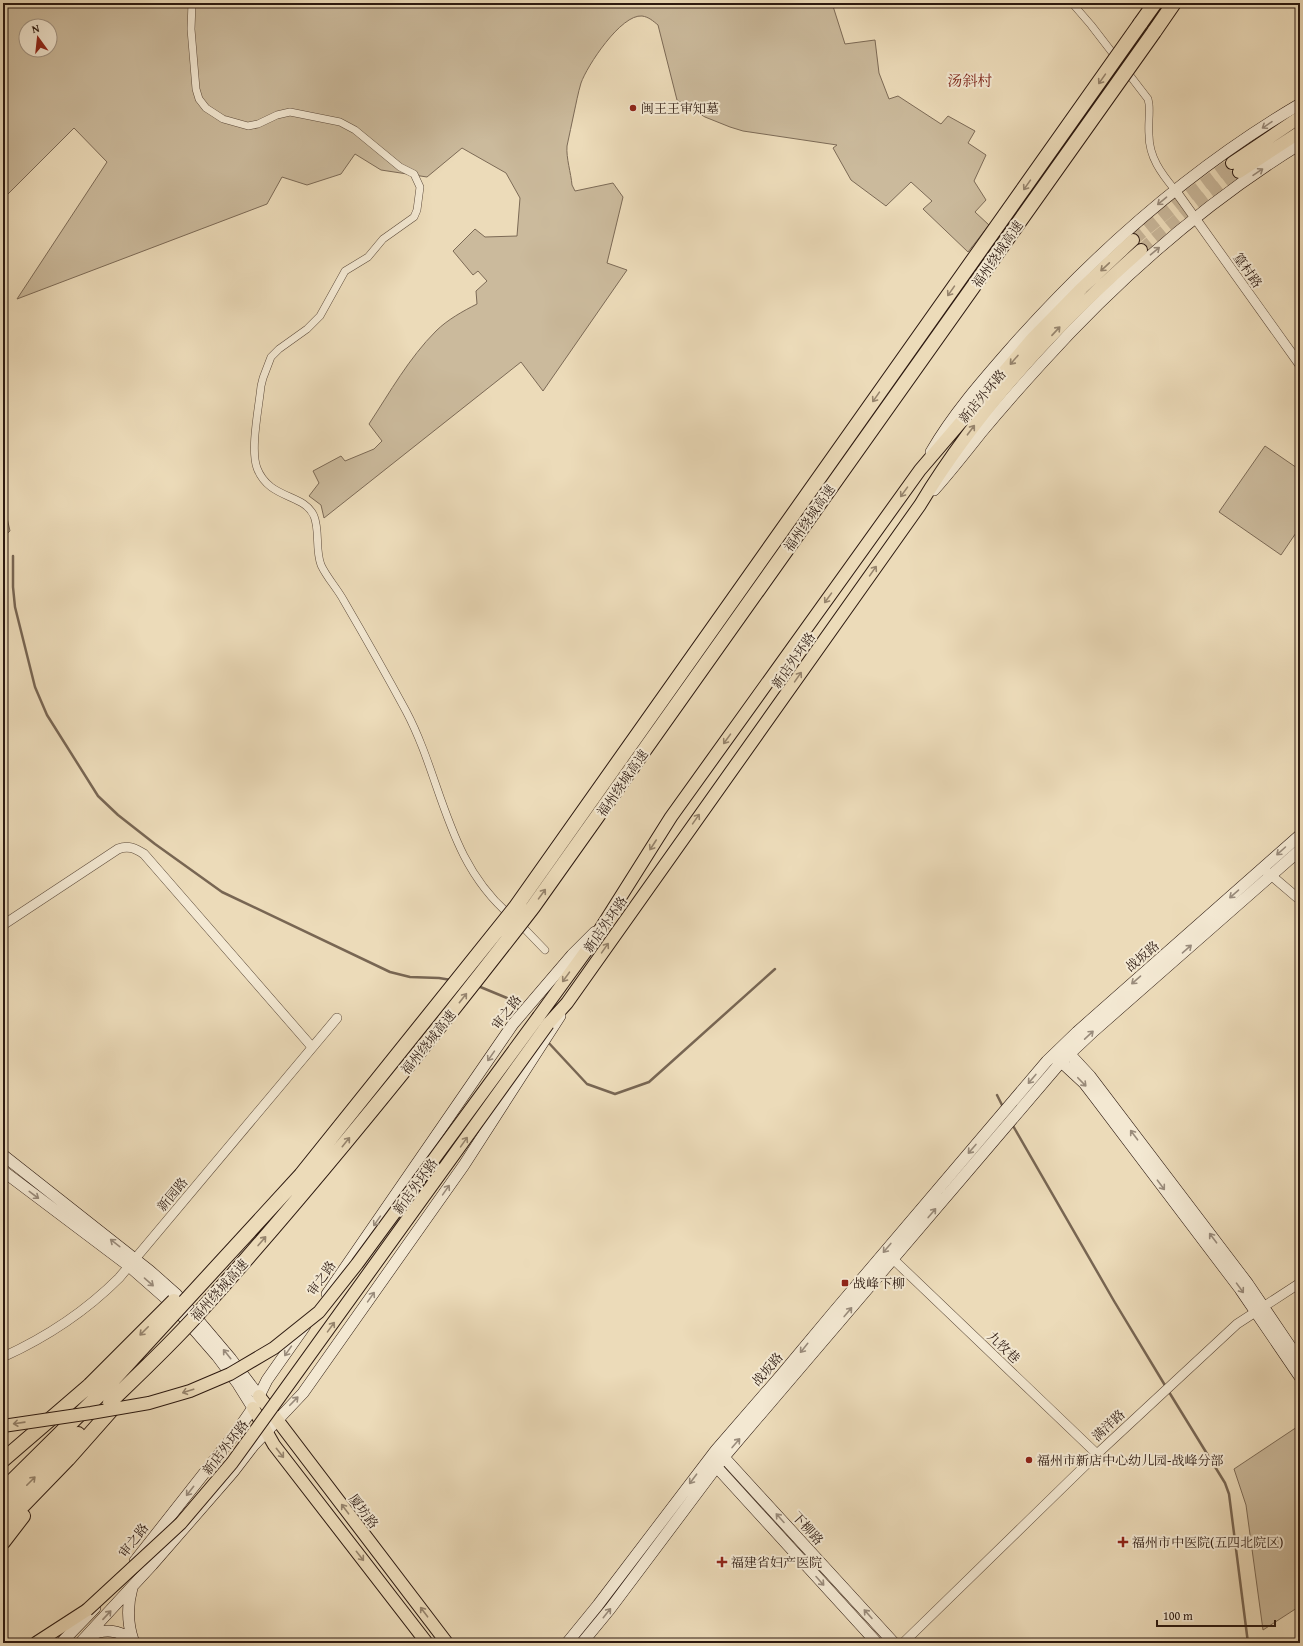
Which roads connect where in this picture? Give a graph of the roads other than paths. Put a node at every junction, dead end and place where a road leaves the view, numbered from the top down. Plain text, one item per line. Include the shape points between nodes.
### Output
1 (192, 3) edge
2 (1072, 3) edge
3 (1155, 3) edge
4 (1174, 3) edge
5 (1300, 104) edge
6 (1300, 117) edge
7 (1300, 132) edge
8 (1300, 144) edge
9 (1174, 190) junction
10 (1195, 218) junction
11 (1133, 240) tunnel mouth
12 (1141, 250) tunnel mouth
13 (1300, 365) edge
14 (920, 470) junction
15 (920, 505) junction
16 (1300, 835) edge
17 (1300, 850) edge
18 (1267, 872) junction
19 (1300, 900) edge
20 (3, 925) edge
21 (601, 927) junction
22 (545, 950) dead end
23 (337, 1018) dead end
24 (550, 1026) junction
25 (312, 1047) junction
26 (1066, 1050) junction
27 (1057, 1059) junction
28 (3, 1155) edge
29 (3, 1171) edge
30 (893, 1259) junction
31 (132, 1262) junction
32 (1300, 1283) edge
33 (1290, 1290) junction
34 (1300, 1290) edge
35 (1260, 1309) junction
36 (3, 1357) edge
37 (1300, 1361) edge
38 (1300, 1377) edge
39 (259, 1396) junction
40 (104, 1397) junction
41 (252, 1408) junction
42 (276, 1419) junction
43 (3, 1426) edge
44 (266, 1430) junction
45 (720, 1453) junction
46 (1097, 1454) junction
47 (68, 1459) junction
48 (3, 1460) edge
49 (712, 1463) junction
50 (3, 1490) edge
51 (3, 1508) edge
52 (3, 1526) edge
53 (3, 1542) edge
54 (132, 1586) junction
55 (87, 1610) junction
56 (83, 1640) edge
57 (134, 1641) edge
58 (36, 1643) edge
59 (43, 1643) edge
60 (61, 1643) edge
61 (426, 1643) edge
62 (447, 1643) edge
63 (567, 1643) edge
64 (582, 1643) edge
65 (877, 1643) edge
66 (894, 1643) edge
67 (903, 1643) edge

1 - 22 street via 191,29 196,89 199,99 206,108 223,119 248,126 290,112 340,122 400,167 414,174 418,181 420,188 414,217 383,239 368,258 345,271 320,316 271,357 261,386 255,457 265,482 274,490 305,505 313,516 321,564 406,711 464,857 500,907 523,926
2 - 9 street via 1148,99 1148,135 1151,151 1158,167
3 -> 40 highway, 福州绕城高速, bridge via 515,908 301,1175
40 -> 4 highway, 福州绕城高速, bridge via 195,1318 318,1176 439,1029 533,907
5 -> 9 main road
6 - 7 main road via 1236,168
10 -> 8 main road
9 - 10 street, 篁村路
9 -> 14 main road via 1112,245 1036,319 977,387 937,441
10 - 13 street, 篁村路
15 -> 10 main road via 1064,339 1138,266
11 -> 14 main road, 新店外环路 via 1032,339
15 -> 12 main road, 新店外环路 via 957,448 1025,366 1066,320
14 -> 21 main road, 新店外环路 via 671,817
24 -> 15 main road, 新店外环路
16 -> 18 main road, 战坂路
17 - 18 main road, 战坂路
18 - 19 street
18 - 26 main road, 战坂路 via 1095,1030
20 - 25 street via 118,849 130,846 144,854
21 -> 39 main road, 审之路 via 572,955 513,1024 267,1380
21 -> 43 main road, 新店外环路, bridge via 358,1264 318,1312 274,1348 230,1374 190,1390 149,1403
23 - 25 street, 新园路
42 -> 24 main road via 302,1392 464,1165 539,1048
55 -> 24 main road, 新店外环路, bridge via 181,1523 232,1463
25 - 31 street, 新园路
26 - 27 main road, 战坂路
35 -> 26 main road via 1090,1076
30 -> 27 main road, 战坂路 via 1016,1116
27 -> 35 main road via 1084,1083
27 -> 45 main road, 战坂路 via 997,1120 782,1374
31 -> 28 main road
29 -> 31 main road
45 -> 30 main road, 战坂路
30 - 46 street, 九牧巷
31 - 36 street, 新园路 via 110,1287 77,1315 52,1332
39 -> 31 main road via 176,1294
31 -> 41 main road via 225,1366
32 - 33 street, 满洋路
33 - 34 street
33 - 35 street, 满洋路
35 - 37 main road
35 - 38 main road
35 - 46 street, 满洋路 via 1237,1324
39 - 41 main road, 审之路
39 - 42 main road, 厦坊路
40 - 47 highway
40 - 48 highway
40 - 50 highway, 福州绕城高速
51 -> 40 highway, 福州绕城高速
41 - 44 main road
41 -> 60 main road, 审之路 via 235,1434 114,1588
42 - 44 main road
62 -> 42 main road, 厦坊路
44 - 54 main road via 233,1472
44 -> 61 main road via 274,1445
45 - 49 main road, 战坂路
66 -> 45 main road, 下柳路
46 - 67 street, 满洋路
47 - 52 highway
47 - 53 highway
49 -> 63 main road, 战坂路
64 -> 49 main road, 战坂路 via 610,1609
49 -> 65 main road, 下柳路
56 -> 54 main road
54 - 57 main road via 128,1611 129,1628
55 - 58 main road
55 - 59 main road
56 - 57 main road via 107,1630

